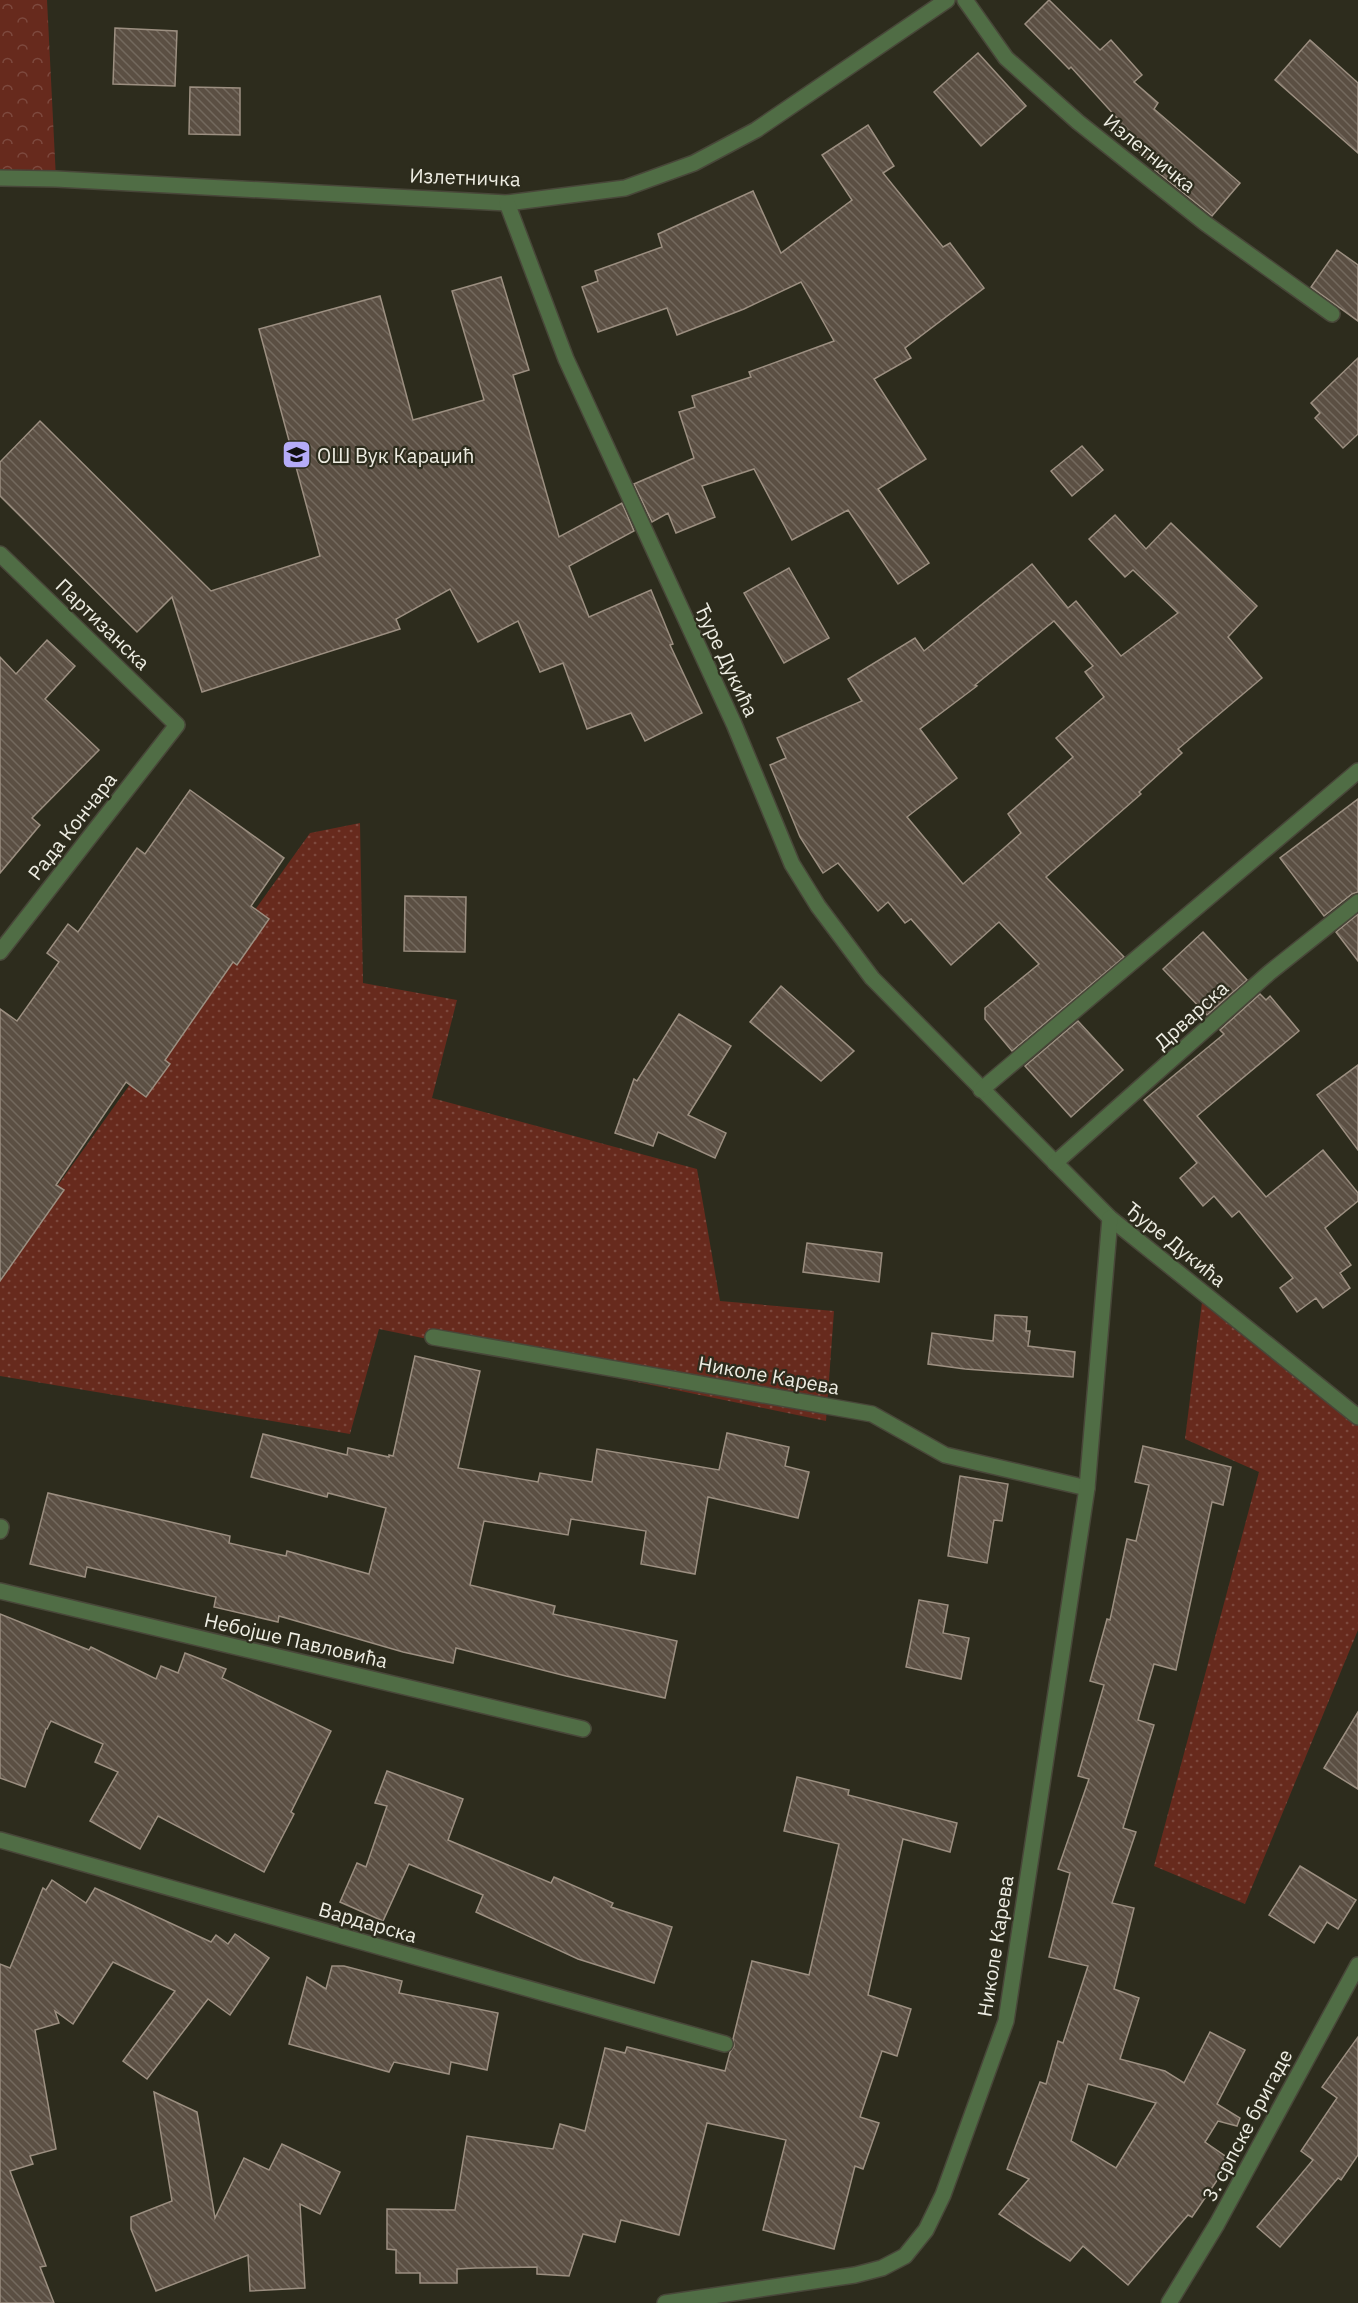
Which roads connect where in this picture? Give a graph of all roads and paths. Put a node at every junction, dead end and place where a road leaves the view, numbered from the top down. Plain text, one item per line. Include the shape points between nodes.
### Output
1 (946, 0) edge
2 (965, 0) edge
3 (0, 178) edge
4 (507, 203) junction
5 (1332, 314) dead end
6 (0, 554) edge
7 (177, 725) joint
8 (1358, 771) edge
9 (1358, 902) edge
10 (0, 952) edge
11 (981, 1090) junction
12 (1055, 1163) junction
13 (1110, 1218) junction
14 (433, 1337) dead end
15 (1358, 1417) edge
16 (1087, 1488) junction
17 (0, 1591) edge
18 (583, 1729) dead end
19 (0, 1840) edge
20 (1358, 1965) edge
21 (725, 2044) dead end
22 (665, 2303) edge
23 (1168, 2303) edge

1 - 4 street, Излетничка via 756,130 694,163 625,188
2 - 5 street, Излетничка via 1006,58 1078,122 1205,224
3 - 4 street, Излетничка
4 - 11 street, Ђуре Дукића via 566,359 734,724 792,864 872,978
6 - 7 street, Партизанска
7 - 10 street, Рада Кончара
8 - 11 street
9 - 12 street, Дрварска via 1269,973
11 - 12 street, Ђуре Дукића
12 - 13 street, Ђуре Дукића
13 - 15 street, Ђуре Дукића
13 - 16 street, Николе Карева
14 - 16 street, Николе Карева via 872,1414 945,1455
16 - 22 street, Николе Карева via 1006,2021 943,2195 926,2230 905,2256 882,2268
17 - 18 street, Небојше Павловића
19 - 21 street, Вардарска
20 - 23 street, 3. српске бригаде via 1217,2224

